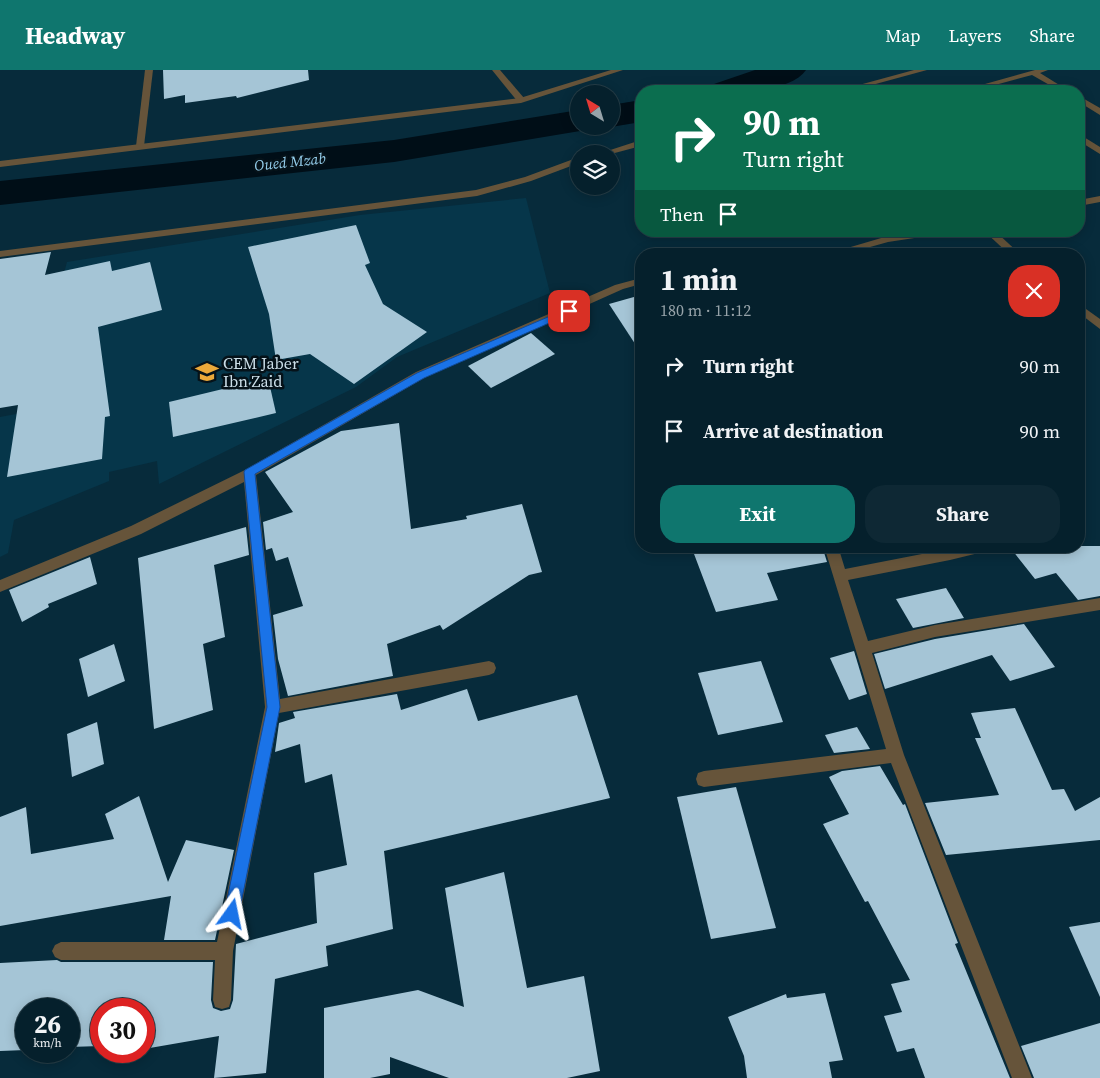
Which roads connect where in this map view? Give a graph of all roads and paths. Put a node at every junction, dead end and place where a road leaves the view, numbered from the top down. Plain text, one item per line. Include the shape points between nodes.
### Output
1 (149, 70) edge
2 (496, 70) edge
3 (619, 70) edge
4 (922, 70) edge
5 (1044, 70) edge
6 (1034, 73) junction
7 (1014, 74) edge
8 (864, 85) edge
9 (982, 85) edge
10 (1055, 85) edge
11 (521, 100) junction
12 (1085, 103) edge
13 (1100, 112) edge
14 (1085, 141) edge
15 (635, 145) edge
16 (140, 146) junction
17 (620, 149) edge
18 (1100, 151) edge
19 (570, 163) edge
20 (0, 164) edge
21 (1100, 199) edge
22 (1085, 202) edge
23 (879, 237) edge
24 (996, 237) edge
25 (848, 248) edge
26 (1008, 248) edge
27 (0, 254) edge
28 (635, 283) edge
29 (1085, 312) edge
30 (1100, 325) edge
31 (249, 472) junction
32 (833, 553) edge
33 (962, 553) edge
34 (839, 576) junction
35 (0, 586) edge
36 (1100, 604) edge
37 (864, 648) junction
38 (489, 668) dead end
39 (273, 707) junction
40 (896, 755) junction
41 (704, 779) dead end
42 (61, 951) dead end
43 (224, 951) junction
44 (222, 1000) dead end
45 (1022, 1078) edge

1 - 16 street
2 - 11 street
3 - 11 street
4 - 8 street
5 - 6 street
6 - 7 street
6 - 10 street
7 - 9 street
11 - 16 street
12 - 13 street
14 - 18 street
15 - 17 street
16 - 20 street
19 - 27 street via 477,193
21 - 22 street
23 - 25 street
24 - 26 street
28 - 31 street via 420,375
29 - 30 street
31 - 35 street via 136,530
31 - 39 street
32 - 34 street
33 - 34 street via 878,566
34 - 37 street
36 - 37 street via 935,631
37 - 40 street
38 - 39 street
39 - 43 street
40 - 41 street
40 - 45 street
42 - 43 street
43 - 44 street

